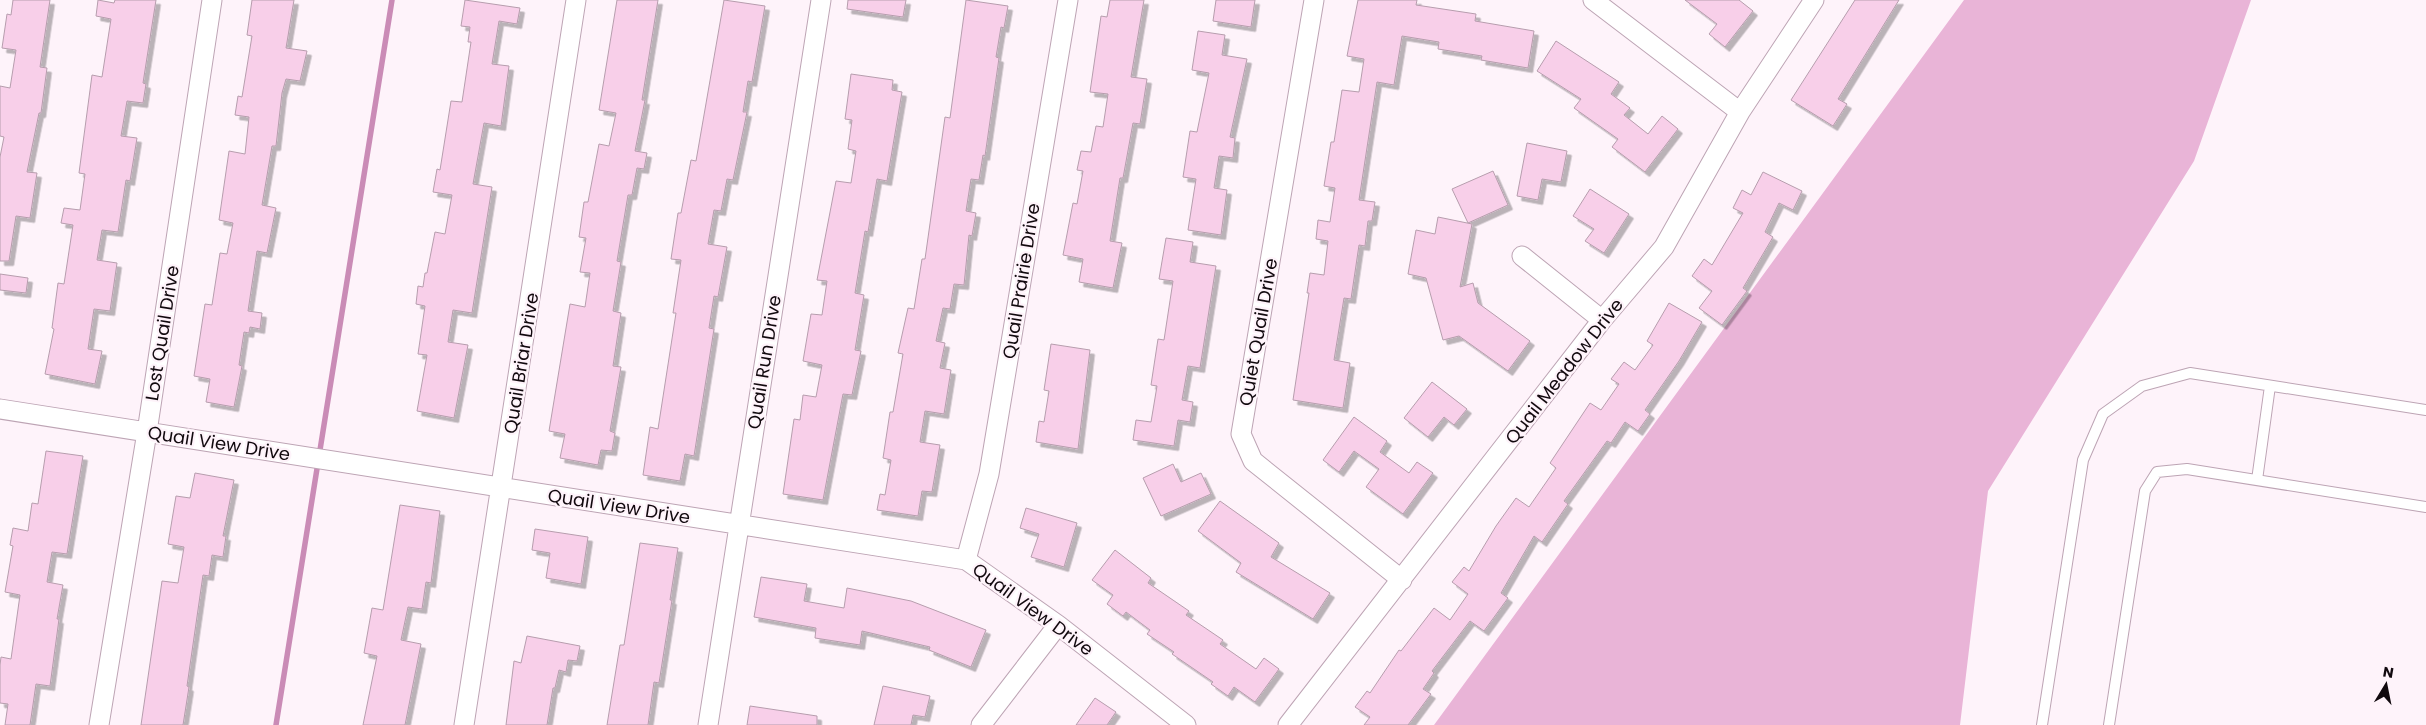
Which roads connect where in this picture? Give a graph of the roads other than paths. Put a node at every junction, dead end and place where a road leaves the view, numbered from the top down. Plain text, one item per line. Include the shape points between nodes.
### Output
1 (212, 0) edge
2 (576, 0) edge
3 (821, 0) edge
4 (1068, 0) edge
5 (1593, 0) edge
6 (1814, 0) edge
7 (1313, 7) edge
8 (1740, 112) junction
9 (1522, 256) dead end
10 (1602, 320) junction
11 (2270, 386) junction
12 (0, 409) edge
13 (2426, 410) edge
14 (147, 432) junction
15 (2257, 480) junction
16 (502, 487) junction
17 (2426, 507) edge
18 (738, 525) junction
19 (966, 560) junction
20 (1402, 580) junction
21 (1058, 625) junction
22 (99, 725) edge
23 (464, 725) edge
24 (708, 725) edge
25 (981, 725) edge
26 (1186, 725) edge
27 (1288, 725) edge
28 (2042, 725) edge
29 (2109, 725) edge

1 - 14 street, Lost Quail Drive
2 - 16 street, Quail Briar Drive
3 - 18 street, Quail Run Drive
4 - 19 street, Quail Prairie Drive via 990,474
5 - 8 street
6 - 8 street, Quail Meadow Drive
7 - 20 street, Quiet Quail Drive via 1241,434 1253,461
8 - 10 street, Quail Meadow Drive via 1664,248
9 - 10 street
10 - 20 street, Quail Meadow Drive
11 - 13 lane
11 - 15 lane
11 - 28 lane via 2190,373 2142,386 2103,414 2083,460
12 - 14 street, Quail View Drive
14 - 16 street, Quail View Drive
14 - 22 street, Lost Quail Drive
15 - 17 lane
15 - 29 lane via 2186,469 2157,472 2145,491
16 - 18 street, Quail View Drive
16 - 23 street, Quail Briar Drive
18 - 19 street, Quail View Drive
18 - 24 street, Quail Run Drive
19 - 21 street, Quail View Drive
20 - 27 street, Quail Meadow Drive
21 - 25 street
21 - 26 street, Quail View Drive

